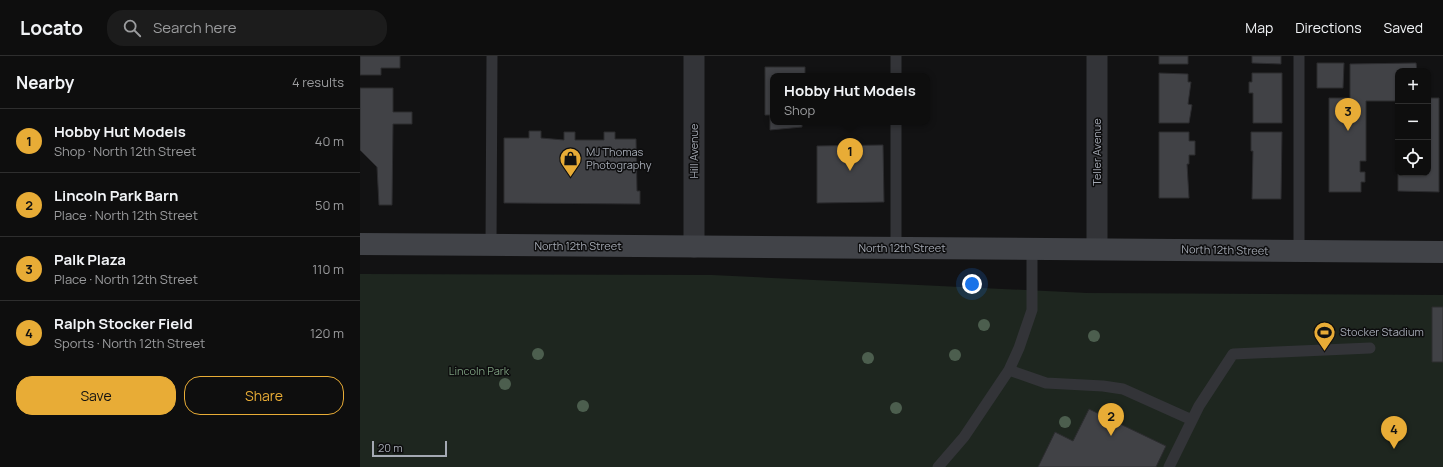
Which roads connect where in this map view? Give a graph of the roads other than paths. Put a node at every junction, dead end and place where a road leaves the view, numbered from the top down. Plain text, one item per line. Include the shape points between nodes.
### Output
1 (492, 56) edge
2 (694, 56) edge
3 (896, 56) edge
4 (1097, 56) edge
5 (1299, 56) edge
6 (896, 73) edge
7 (896, 125) edge
8 (360, 244) edge
9 (491, 245) junction
10 (694, 247) junction
11 (896, 248) junction
12 (1032, 248) junction
13 (1098, 249) junction
14 (1299, 251) junction
15 (1443, 252) edge
16 (1370, 348) dead end
17 (1009, 370) junction
18 (1192, 420) junction
19 (938, 467) edge
20 (1169, 467) edge

1 - 9 lane
2 - 10 street, Hill Avenue
3 - 6 lane
4 - 13 street, Teller Avenue
5 - 14 lane
7 - 11 lane
8 - 9 main road, North 12th Street
9 - 10 main road, North 12th Street
10 - 11 main road, North 12th Street
11 - 12 main road, North 12th Street
12 - 13 main road, North 12th Street
12 - 17 lane via 1032,310
13 - 14 main road, North 12th Street
14 - 15 main road, North 12th Street
16 - 18 lane via 1233,354
17 - 18 lane via 1046,383 1123,389
17 - 19 lane via 964,437
18 - 20 lane

